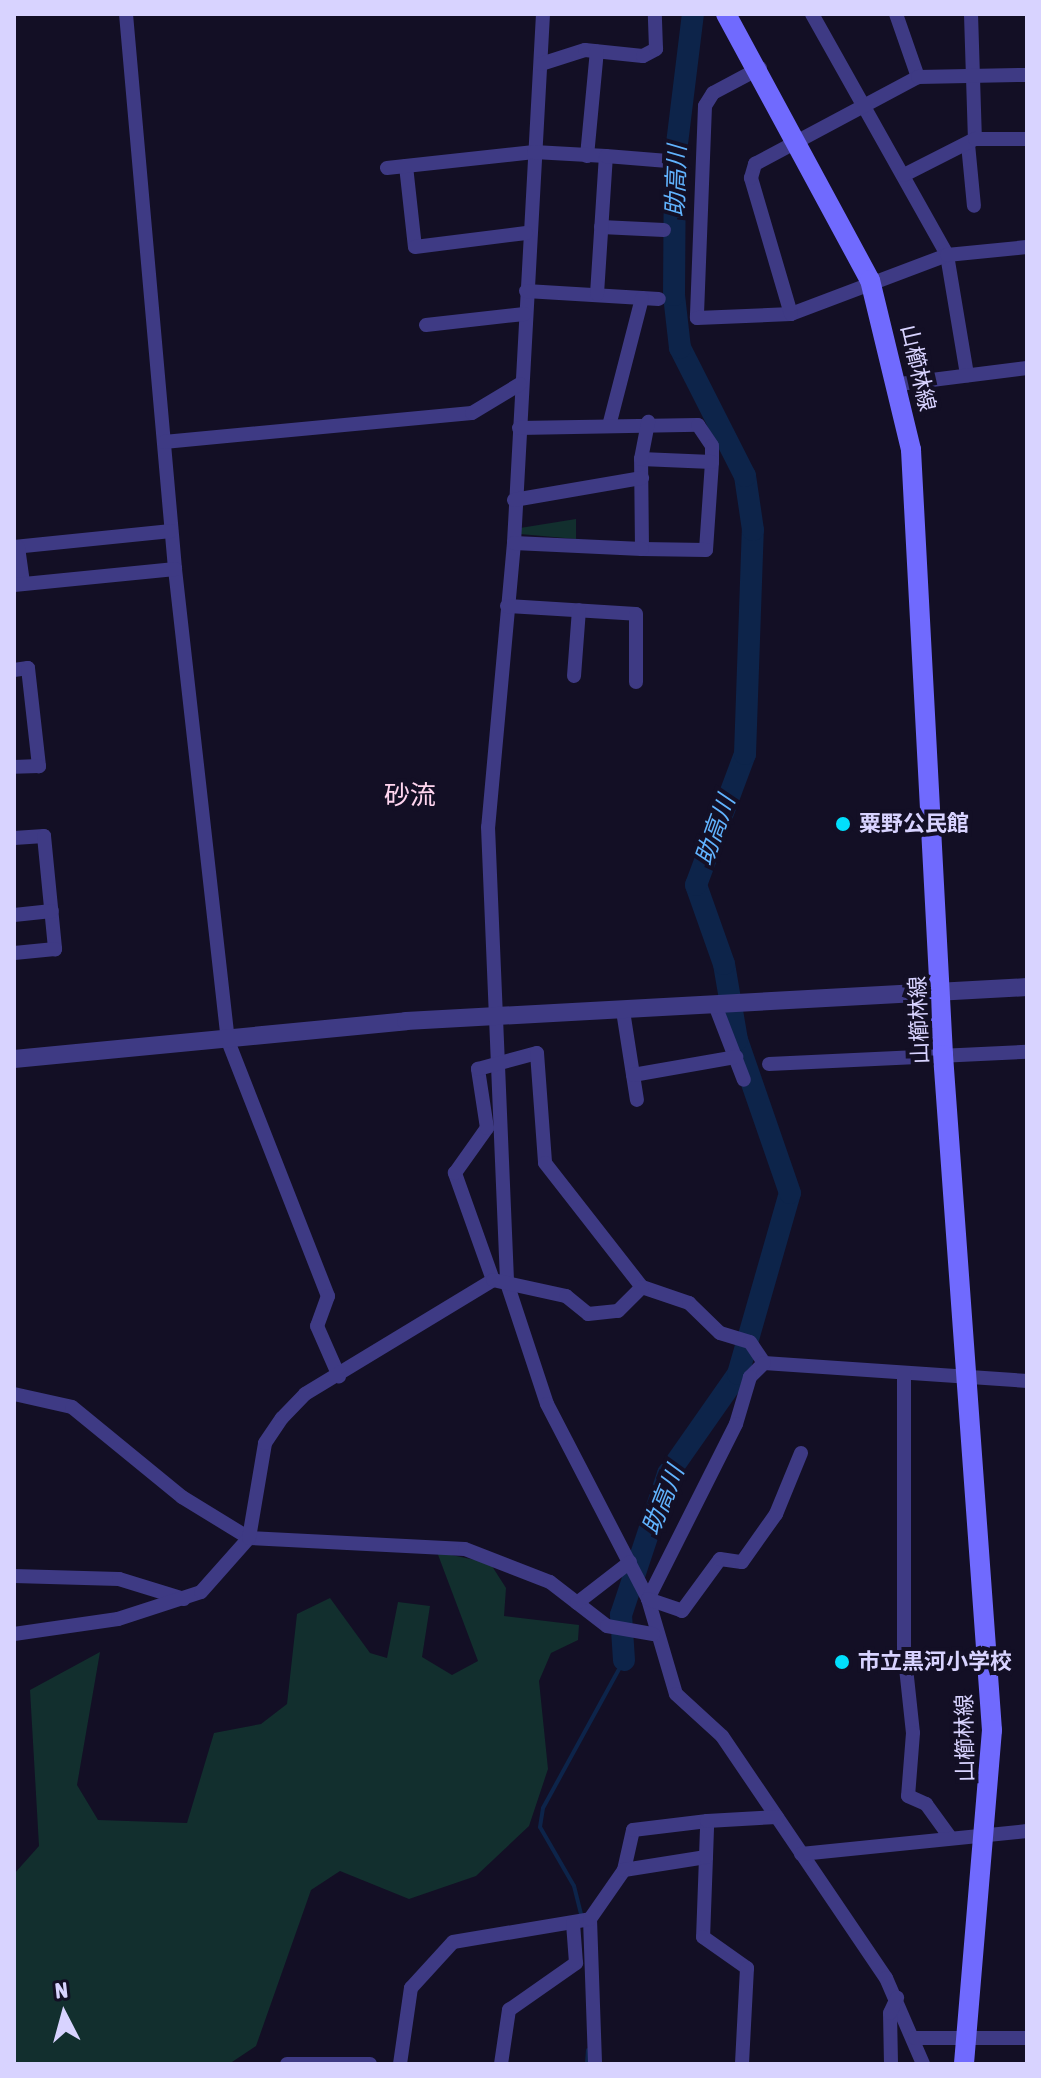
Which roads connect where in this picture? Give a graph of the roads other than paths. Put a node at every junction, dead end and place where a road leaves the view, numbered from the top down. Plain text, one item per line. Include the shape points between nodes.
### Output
1 (126, 14) edge
2 (543, 14) edge
3 (655, 14) edge
4 (726, 14) edge
5 (812, 14) edge
6 (896, 14) edge
7 (971, 14) edge
8 (597, 51) junction
9 (541, 64) junction
10 (760, 68) junction
11 (1027, 75) edge
12 (972, 76) junction
13 (918, 77) junction
14 (865, 104) junction
15 (1027, 139) edge
16 (799, 140) junction
17 (971, 141) junction
18 (534, 152) junction
19 (587, 156) junction
20 (606, 156) junction
21 (668, 161) dead end
22 (406, 166) junction
23 (387, 168) dead end
24 (904, 175) junction
25 (974, 206) dead end
26 (601, 227) junction
27 (664, 230) dead end
28 (526, 233) junction
29 (1027, 247) edge
30 (947, 255) junction
31 (870, 280) junction
32 (526, 291) junction
33 (597, 294) junction
34 (642, 298) junction
35 (659, 299) dead end
36 (524, 314) junction
37 (791, 314) junction
38 (426, 325) dead end
39 (1027, 368) edge
40 (967, 375) junction
41 (520, 384) junction
42 (900, 384) junction
43 (610, 422) junction
44 (648, 422) junction
45 (519, 428) junction
46 (164, 442) junction
47 (641, 459) junction
48 (712, 462) junction
49 (642, 478) junction
50 (514, 500) junction
51 (171, 531) junction
52 (514, 543) junction
53 (16, 547) edge
54 (642, 549) junction
55 (175, 569) junction
56 (18, 585) edge
57 (507, 606) junction
58 (579, 610) junction
59 (14, 670) edge
60 (574, 676) dead end
61 (636, 682) dead end
62 (14, 767) edge
63 (14, 838) edge
64 (52, 911) junction
65 (14, 915) edge
66 (14, 953) edge
67 (1027, 987) edge
68 (943, 992) junction
69 (719, 1005) junction
70 (623, 1011) junction
71 (499, 1016) junction
72 (228, 1041) junction
73 (1027, 1052) edge
74 (943, 1055) junction
75 (736, 1057) junction
76 (14, 1059) edge
77 (769, 1064) dead end
78 (497, 1070) junction
79 (633, 1075) junction
80 (744, 1080) dead end
81 (637, 1100) dead end
82 (500, 1282) junction
83 (642, 1287) junction
84 (764, 1363) junction
85 (904, 1374) junction
86 (339, 1376) junction
87 (969, 1380) junction
88 (1027, 1381) edge
89 (14, 1394) edge
90 (801, 1453) dead end
91 (249, 1538) junction
92 (630, 1562) junction
93 (14, 1576) edge
94 (184, 1599) junction
95 (648, 1599) junction
96 (577, 1603) junction
97 (14, 1634) edge
98 (653, 1634) junction
99 (777, 1817) junction
100 (707, 1821) junction
101 (1027, 1831) edge
102 (988, 1832) junction
103 (949, 1836) junction
104 (801, 1854) junction
105 (706, 1857) junction
106 (624, 1870) junction
107 (590, 1919) junction
108 (573, 1923) junction
109 (897, 1998) junction
110 (915, 2038) junction
111 (967, 2038) junction
112 (1027, 2038) edge
113 (287, 2064) edge
114 (370, 2064) edge
115 (400, 2064) edge
116 (501, 2064) edge
117 (595, 2064) edge
118 (742, 2064) edge
119 (891, 2064) edge
120 (923, 2064) edge
121 (964, 2064) edge

1 - 46 street
2 - 9 street
3 - 8 street via 656,49 643,56
4 - 10 main road, 山櫛林線
5 - 14 street
6 - 13 street
7 - 12 street
8 - 9 street
8 - 19 street
9 - 18 street
10 - 16 main road, 山櫛林線
10 - 37 street via 713,93 705,106 694,295 697,318
11 - 12 street
12 - 13 street
12 - 17 street
13 - 14 street
14 - 16 street
14 - 24 street
15 - 17 street
16 - 31 main road, 山櫛林線
16 - 37 street via 755,164 751,178
17 - 24 street
17 - 25 street
18 - 19 street
18 - 22 street
18 - 28 street
19 - 20 street
20 - 21 street
20 - 26 street
22 - 23 street
22 - 28 street via 415,247
24 - 30 street
26 - 27 street
26 - 33 street
28 - 32 street
29 - 30 street
30 - 31 street
30 - 40 street
31 - 37 street
31 - 42 main road, 山櫛林線
32 - 33 street
32 - 36 street
33 - 34 street
34 - 35 street
34 - 43 street
36 - 38 street
36 - 41 street
39 - 40 street
40 - 42 street
41 - 45 street
41 - 46 street via 472,413
42 - 68 main road, 山櫛林線 via 911,450
43 - 44 street
43 - 45 street
44 - 47 street
44 - 48 street via 698,425
45 - 50 street
46 - 51 street
47 - 48 street
47 - 49 street
48 - 54 street via 706,550
49 - 50 street
49 - 54 street
50 - 52 street
51 - 53 street
51 - 55 street
52 - 54 street
52 - 57 street
53 - 56 street
55 - 56 street
55 - 72 street
57 - 58 street
57 - 71 street via 488,827
58 - 60 street
58 - 61 street via 636,614
59 - 62 street via 28,668 39,766
63 - 64 street via 44,836
64 - 65 street
64 - 66 street via 55,949
67 - 68 street
68 - 69 street
68 - 74 main road, 山櫛林線
69 - 70 street
69 - 75 street
70 - 71 street
70 - 79 street
71 - 72 street
71 - 78 street
72 - 76 street
72 - 86 street via 328,1296 317,1326
73 - 74 street
74 - 77 street
74 - 87 main road, 山櫛林線
75 - 79 street
75 - 80 street
78 - 82 street
78 - 82 street via 477,1073 487,1128 455,1173
78 - 83 street via 537,1053 545,1163
79 - 81 street
82 - 83 street via 566,1296 588,1314 618,1311
82 - 86 street
82 - 92 street via 547,1404
83 - 84 street via 689,1303 720,1333 750,1342
84 - 85 street
84 - 95 street via 750,1377 736,1424
85 - 87 street
85 - 103 street via 904,1649 913,1733 908,1796 926,1804
86 - 91 street via 305,1394 265,1443
87 - 88 street
87 - 102 main road, 山櫛林線 via 992,1730
89 - 91 street via 72,1407 182,1497
90 - 95 street via 776,1514 742,1562 720,1559 682,1611
91 - 94 street via 224,1575
91 - 96 street via 465,1549 550,1582
92 - 95 street
92 - 96 street
93 - 94 street via 119,1579
94 - 97 street via 118,1619
95 - 98 street
96 - 98 street via 607,1626
98 - 99 street via 676,1694 722,1736
99 - 100 street
99 - 104 street
100 - 105 street
100 - 106 street via 633,1830
101 - 102 street
102 - 103 street
102 - 111 main road, 山櫛林線
103 - 104 street
104 - 109 street
105 - 106 street
105 - 118 street via 703,1937 747,1968
106 - 107 street
107 - 108 street
107 - 117 street
108 - 115 street via 453,1942 411,1988
108 - 116 street via 576,1963 509,2010
109 - 110 street
109 - 119 street via 890,2013
110 - 111 street
110 - 120 street
111 - 112 street
111 - 121 main road, 山櫛林線
113 - 114 street

